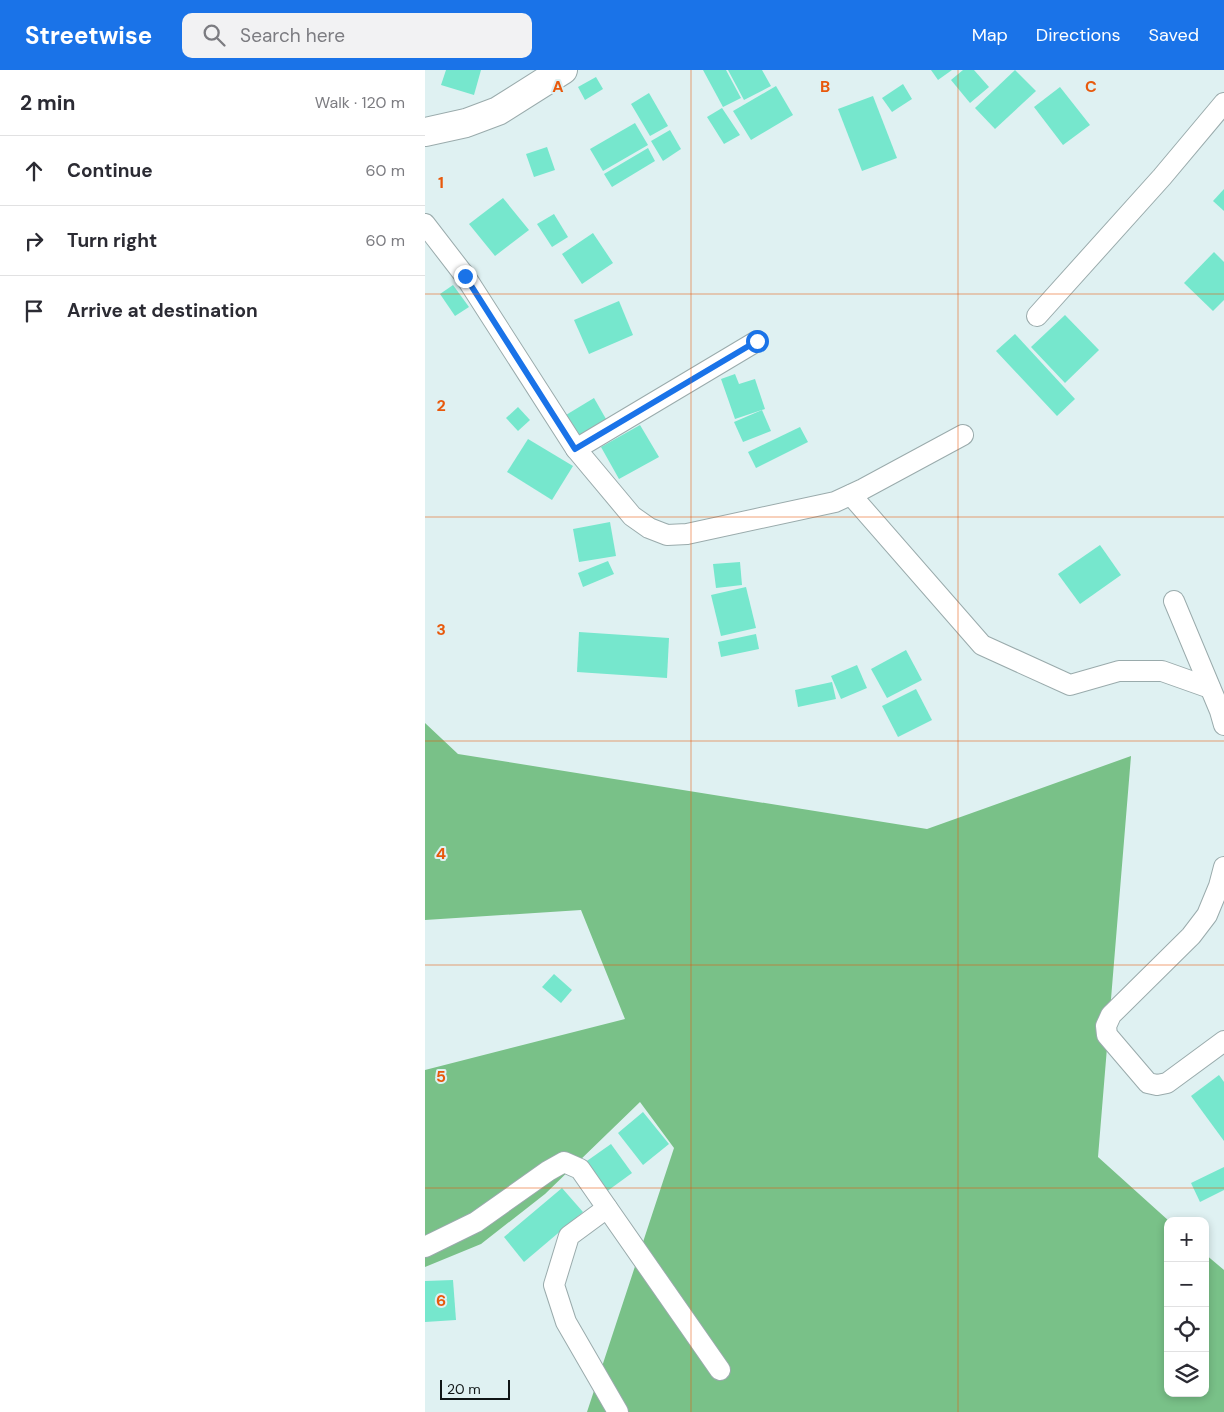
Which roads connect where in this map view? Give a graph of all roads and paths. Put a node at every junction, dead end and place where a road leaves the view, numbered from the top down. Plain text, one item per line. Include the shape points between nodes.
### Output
1 (563, 70) edge
2 (1224, 103) edge
3 (425, 132) edge
4 (425, 224) edge
5 (1037, 316) dead end
6 (757, 341) dead end
7 (963, 435) dead end
8 (575, 449) junction
9 (851, 494) junction
10 (1174, 601) dead end
11 (1210, 688) junction
12 (1224, 725) edge
13 (1224, 867) edge
14 (1224, 1041) edge
15 (607, 1208) junction
16 (425, 1247) edge
17 (720, 1370) dead end
18 (618, 1412) edge

1 - 3 street via 498,111 466,123
2 - 5 street
4 - 8 street via 465,276
6 - 8 street
7 - 9 street
8 - 9 street via 632,516 667,535 687,534 835,502
9 - 11 street via 982,645 1070,685 1119,671 1162,671
10 - 11 street
11 - 12 street
13 - 14 street via 1207,915 1191,936 1111,1015 1106,1026 1107,1035 1148,1083 1157,1085 1167,1083
15 - 16 street via 580,1169 564,1162 476,1222
15 - 17 street
15 - 18 street via 569,1236 554,1285 566,1322

